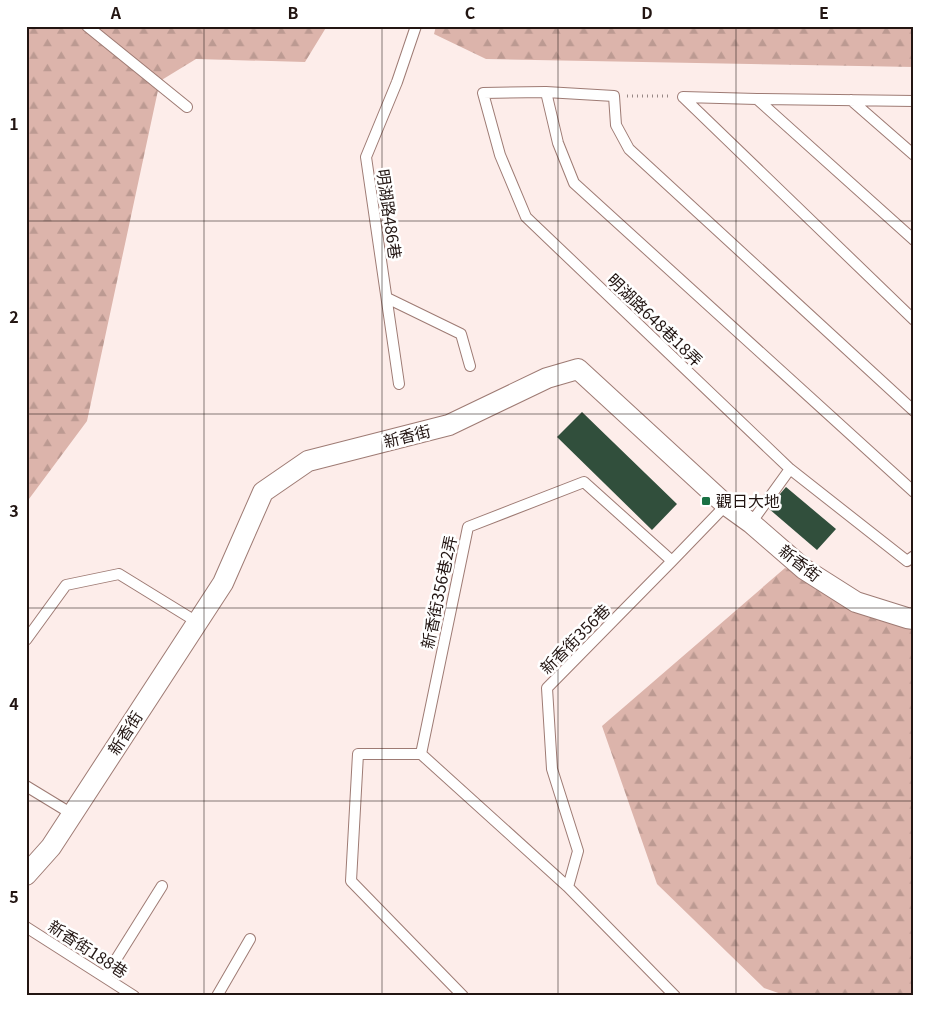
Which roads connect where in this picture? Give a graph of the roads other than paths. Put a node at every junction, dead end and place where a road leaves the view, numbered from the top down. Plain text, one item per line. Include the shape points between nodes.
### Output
1 (87, 26) edge
2 (416, 26) edge
3 (546, 92) junction
4 (757, 99) junction
5 (851, 100) junction
6 (914, 101) edge
7 (188, 107) dead end
8 (914, 156) edge
9 (914, 240) edge
10 (386, 298) junction
11 (914, 320) edge
12 (470, 366) dead end
13 (400, 384) dead end
14 (914, 411) edge
15 (790, 469) junction
16 (914, 492) edge
17 (726, 505) junction
18 (751, 523) junction
19 (914, 556) edge
20 (672, 561) junction
21 (914, 618) edge
22 (197, 622) junction
23 (26, 640) edge
24 (421, 754) junction
25 (26, 786) edge
26 (72, 814) junction
27 (26, 874) edge
28 (162, 886) dead end
29 (568, 887) junction
30 (26, 927) edge
31 (250, 939) dead end
32 (105, 977) junction
33 (134, 996) edge
34 (216, 996) edge
35 (463, 996) edge
36 (675, 996) edge

1 - 7 lane
2 - 10 lane, 明湖路486巷 via 366,157
3 - 14 lane, 明湖路648巷18弄 via 614,96 616,125 629,148
3 - 15 lane, 明湖路648巷18弄 via 483,93 500,155 526,217
3 - 16 lane via 558,144 574,183
4 - 5 lane
4 - 9 lane
4 - 11 lane via 683,96
5 - 6 lane
5 - 8 lane
10 - 12 lane via 461,334
10 - 13 lane, 明湖路486巷
15 - 18 lane
15 - 19 lane, 明湖路648巷18弄 via 907,561
17 - 18 street, 新香街
17 - 20 lane, 新香街356巷
17 - 22 street, 新香街 via 578,369 547,378 450,424 308,461 263,492 223,583
18 - 21 street, 新香街 via 804,569 856,602
20 - 24 lane, 新香街356巷2弄 via 584,482 468,527
20 - 29 lane, 新香街356巷 via 547,688 552,769 578,851
22 - 23 lane via 118,574 66,585
22 - 26 street, 新香街
24 - 29 lane
24 - 35 lane via 358,754 351,881
25 - 26 lane
26 - 27 street, 新香街 via 51,847
28 - 32 lane
29 - 36 lane
30 - 32 lane, 新香街188巷
31 - 34 lane
32 - 33 lane, 新香街188巷

